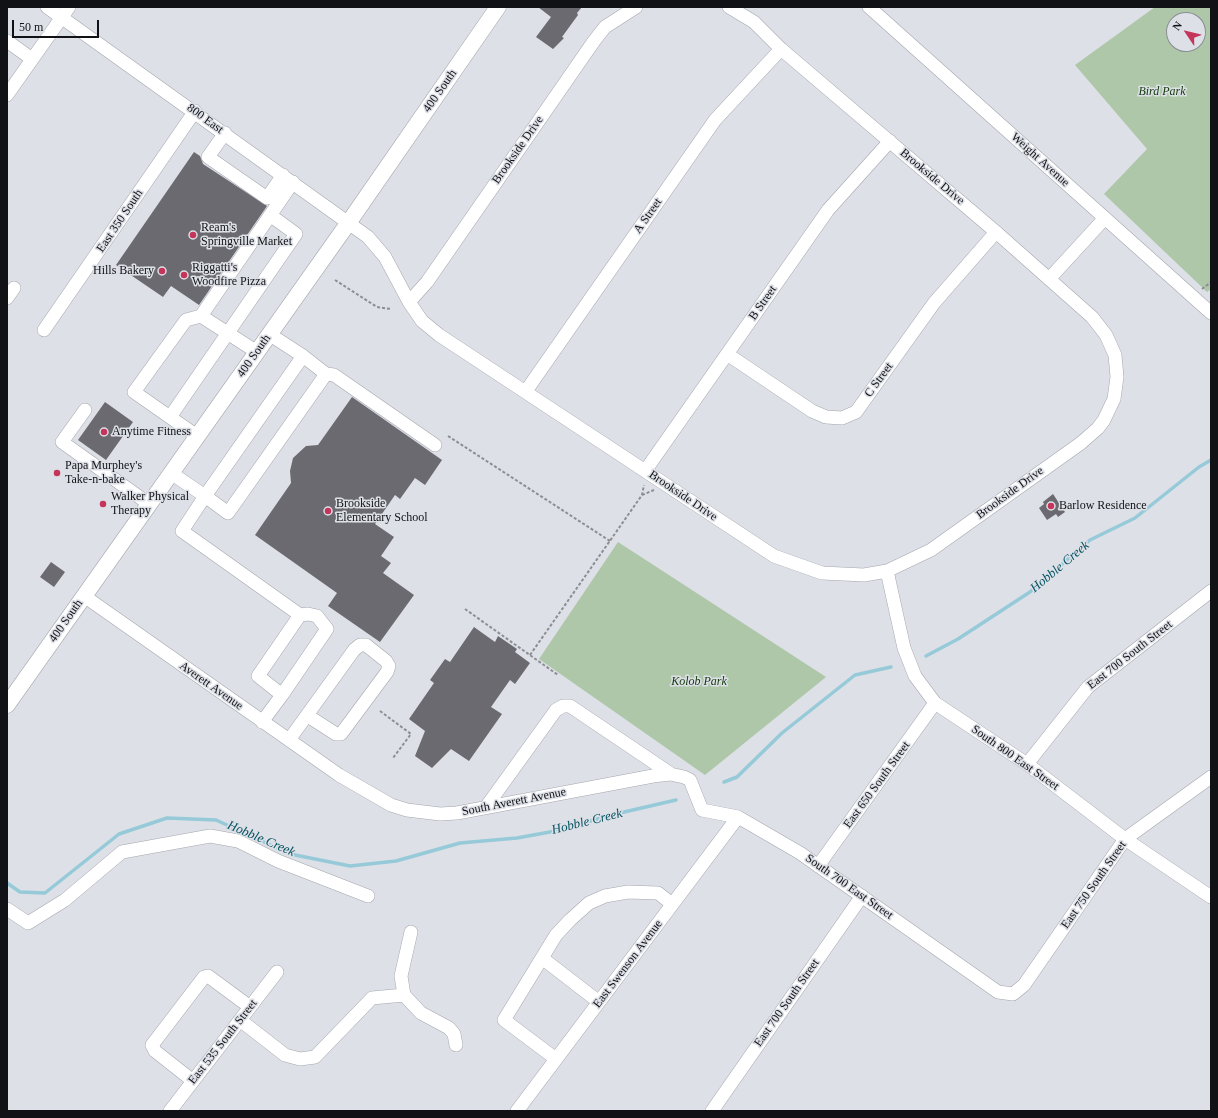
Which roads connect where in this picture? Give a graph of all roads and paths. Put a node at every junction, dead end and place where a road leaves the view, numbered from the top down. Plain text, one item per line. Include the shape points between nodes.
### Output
1 (47, 7) edge
2 (498, 7) edge
3 (636, 7) edge
4 (729, 7) edge
5 (869, 7) edge
6 (65, 12) edge
7 (7, 41) edge
8 (781, 49) junction
9 (32, 59) junction
10 (7, 95) edge
11 (195, 112) junction
12 (225, 133) junction
13 (890, 142) junction
14 (288, 178) junction
15 (270, 215) junction
16 (1105, 218) junction
17 (349, 222) junction
18 (996, 232) junction
19 (1049, 279) junction
20 (335, 280) dead end
21 (1211, 282) edge
22 (1202, 288) dead end
23 (409, 302) junction
24 (391, 309) dead end
25 (1211, 313) edge
26 (201, 316) junction
27 (44, 330) dead end
28 (227, 334) junction
29 (270, 334) junction
30 (257, 352) junction
31 (728, 354) junction
32 (303, 356) junction
33 (326, 374) junction
34 (526, 391) junction
35 (85, 410) dead end
36 (170, 417) junction
37 (197, 436) junction
38 (448, 436) dead end
39 (435, 445) dead end
40 (171, 473) junction
41 (645, 477) junction
42 (655, 490) dead end
43 (642, 495) junction
44 (205, 496) junction
45 (149, 504) junction
46 (610, 541) junction
47 (887, 571) junction
48 (1211, 591) edge
49 (84, 596) junction
50 (465, 610) dead end
51 (300, 615) junction
52 (530, 655) junction
53 (558, 675) dead end
54 (282, 695) junction
55 (935, 703) junction
56 (7, 705) edge
57 (380, 712) dead end
58 (308, 716) junction
59 (262, 722) junction
60 (289, 740) junction
61 (393, 758) dead end
62 (1027, 764) junction
63 (671, 774) junction
64 (339, 775) joint
65 (1211, 777) edge
66 (691, 785) joint
67 (486, 807) junction
68 (738, 817) junction
69 (1125, 839) junction
70 (818, 866) junction
71 (368, 896) dead end
72 (862, 896) junction
73 (1211, 897) edge
74 (672, 904) junction
75 (7, 909) edge
76 (411, 932) dead end
77 (542, 958) junction
78 (277, 972) dead end
79 (1013, 994) joint
80 (404, 995) junction
81 (599, 1002) junction
82 (250, 1008) junction
83 (240, 1020) junction
84 (456, 1045) dead end
85 (556, 1059) junction
86 (194, 1081) junction
87 (170, 1111) edge
88 (517, 1111) edge
89 (712, 1111) edge

1 - 6 street
2 - 17 main road, 400 South
3 - 23 street, Brookside Drive via 605,27 594,41 427,282
4 - 8 street, Brookside Drive via 754,22
5 - 16 street, Weight Avenue
6 - 9 street
6 - 11 street, 800 East
7 - 9 street
8 - 13 street, Brookside Drive
8 - 34 street, A Street via 715,120
9 - 10 street
11 - 12 street, 800 East
11 - 27 street, East 350 South
12 - 14 street, 800 East
12 - 14 street via 208,157 267,198
13 - 18 street, Brookside Drive
13 - 31 street, B Street via 828,210
14 - 15 street
14 - 17 street, 800 East
15 - 26 street
15 - 28 street via 296,234
16 - 19 street
16 - 25 street, Weight Avenue
17 - 23 street, Brookside Drive via 368,237 385,257
17 - 29 main road, 400 South
18 - 19 street, Brookside Drive
18 - 31 street, C Street via 934,303 856,412 842,418 826,418
19 - 47 street, Brookside Drive via 1092,318 1111,345 1117,377 1114,399 1104,420 1080,443 931,550
20 - 24 path via 377,308
21 - 22 path
23 - 34 street, Brookside Drive via 422,321 439,335
26 - 28 street
26 - 36 street via 186,320 134,392
28 - 30 street
28 - 36 street
29 - 30 main road, 400 South
29 - 32 street
30 - 37 main road, 400 South
31 - 41 street, B Street
32 - 33 street
32 - 44 street
33 - 39 street via 334,375
33 - 44 street via 228,513
34 - 41 street, Brookside Drive
35 - 45 street via 62,442
36 - 37 street
37 - 40 main road, 400 South
38 - 46 path
40 - 44 street
40 - 45 main road, 400 South
41 - 43 path
41 - 47 street, Brookside Drive via 786,561 822,572 864,574
42 - 43 path
43 - 46 path
44 - 51 street via 182,531
45 - 49 main road, 400 South
46 - 52 path
47 - 55 street, South 800 East Street via 904,648 915,676
48 - 62 street, East 700 South Street via 1088,687
49 - 56 main road, 400 South
49 - 59 street, Averett Avenue
50 - 52 path
51 - 54 street via 258,676
51 - 54 street via 317,616 327,629
52 - 53 path
54 - 59 street
55 - 62 street, South 800 East Street
55 - 70 street, East 650 South Street
57 - 61 path via 411,734
58 - 58 street via 360,645 366,645 386,661 389,666 387,672 341,734 336,734
58 - 60 street
59 - 60 street, Averett Avenue
60 - 64 street, Averett Avenue
62 - 69 street, South 800 East Street
63 - 66 street, South Averett Avenue via 690,780
63 - 67 street, South Averett Avenue
63 - 67 street via 570,706 563,706 556,710
64 - 67 street, South Averett Avenue via 391,805 407,810 440,814
65 - 69 street, East 750 South Street
66 - 68 street, South 700 East Street via 702,810
68 - 70 street, South 700 East Street
68 - 74 street, East Swenson Avenue
69 - 73 street, South 800 East Street
69 - 79 street, East 750 South Street via 1024,985
70 - 72 street, South 700 East Street
71 - 75 street via 278,861 238,841 210,836 122,852 65,900 28,923
72 - 79 street, South 700 East Street via 998,992
72 - 89 street, East 700 South Street
74 - 77 street via 658,893 628,892 605,896 589,903 570,920 556,935
74 - 81 street, East Swenson Avenue
76 - 80 street via 401,976
77 - 81 street
77 - 85 street via 504,1020
78 - 82 street, East 535 South Street
80 - 83 street via 372,998 315,1057 300,1059 285,1055
80 - 84 street via 421,1013 449,1028 454,1034
81 - 85 street, East Swenson Avenue
82 - 83 street, East 535 South Street
82 - 86 street via 208,976 204,977 152,1045 155,1051
83 - 86 street, East 535 South Street
85 - 88 street, East Swenson Avenue
86 - 87 street, East 535 South Street

